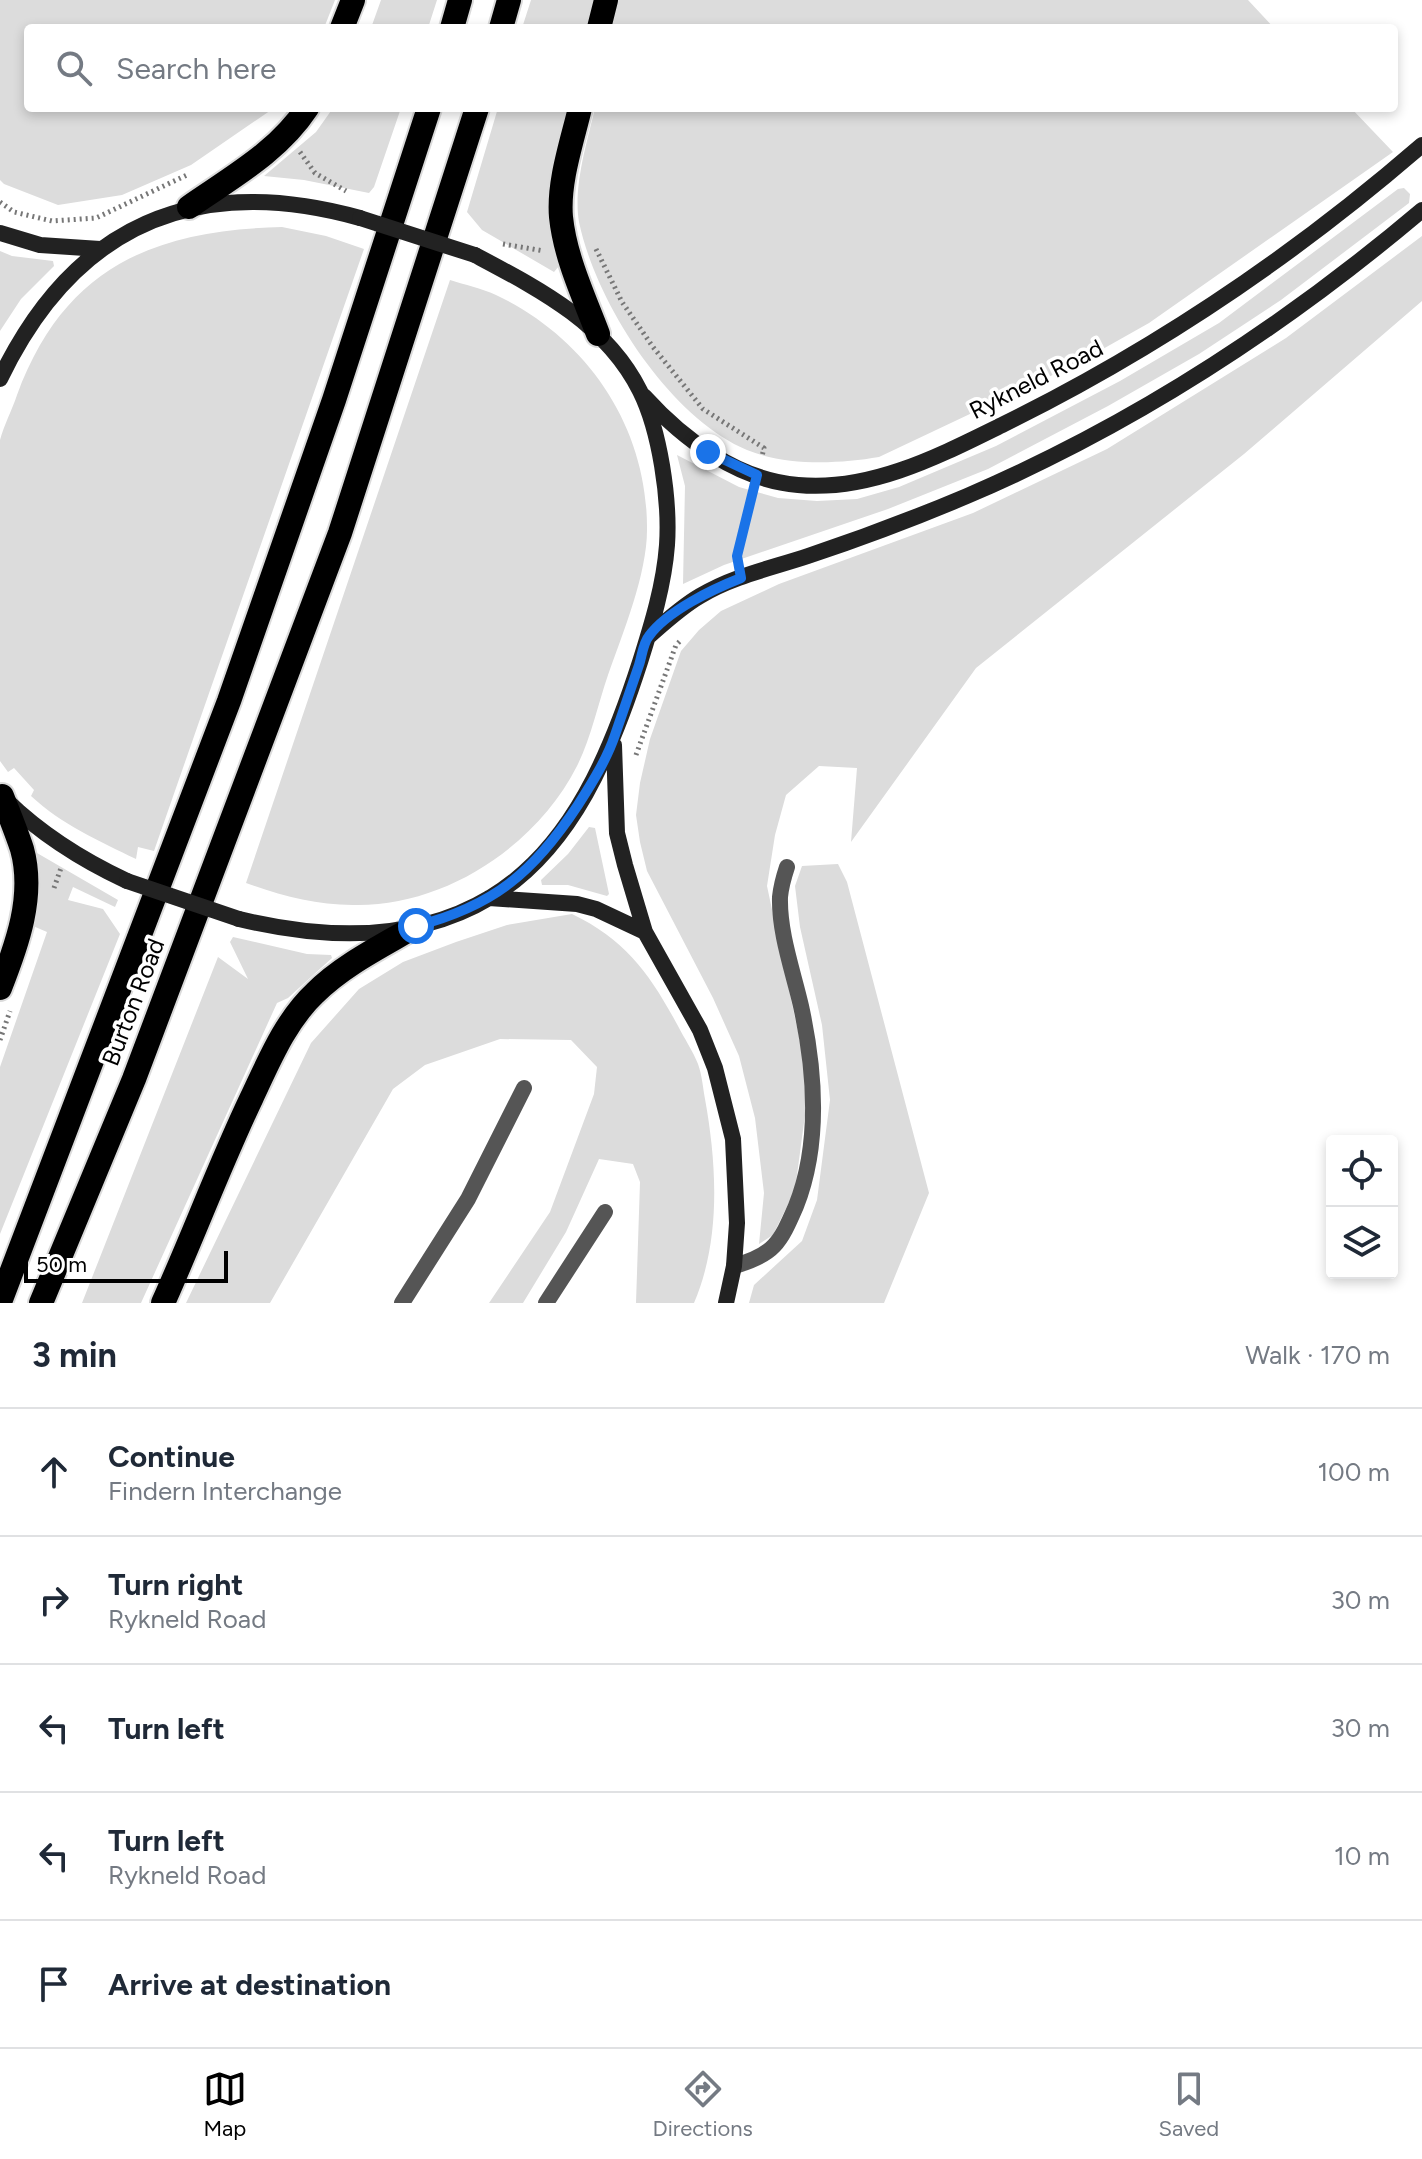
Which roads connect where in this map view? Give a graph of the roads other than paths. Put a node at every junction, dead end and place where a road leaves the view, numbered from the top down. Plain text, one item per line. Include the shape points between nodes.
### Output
1 (353, 0) edge
2 (460, 0) edge
3 (509, 0) edge
4 (606, 0) edge
5 (344, 24) edge
6 (453, 24) edge
7 (502, 24) edge
8 (600, 24) edge
9 (304, 112) edge
10 (428, 112) edge
11 (476, 112) edge
12 (579, 112) edge
13 (1421, 149) edge
14 (189, 207) junction
15 (1422, 210) edge
16 (0, 233) edge
17 (100, 249) junction
18 (598, 334) junction
19 (0, 379) edge
20 (640, 392) junction
21 (648, 637) junction
22 (614, 739) junction
23 (1, 794) edge
24 (787, 867) dead end
25 (489, 898) junction
26 (416, 926) junction
27 (645, 932) junction
28 (0, 988) edge
29 (524, 1088) dead end
30 (605, 1212) dead end
31 (734, 1266) junction
32 (0, 1302) edge
33 (41, 1303) edge
34 (163, 1303) edge
35 (402, 1303) edge
36 (546, 1303) edge
37 (726, 1303) edge

1 - 5 highway
2 - 6 highway
3 - 7 highway
4 - 8 highway
9 - 14 highway via 274,147
10 - 32 highway via 229,701
11 - 33 highway, Burton Road via 340,533 134,1079
12 - 18 highway via 561,214
13 - 20 street, Rykneld Road via 1226,297 1141,351 1030,411 875,479 801,486 757,475 687,438
14 - 17 street via 147,221
14 - 18 street, bridge via 279,203 360,218 475,255 556,299
15 - 21 street via 1254,340 1162,397 935,509 702,595
16 - 17 street via 40,245
17 - 19 street via 33,319
18 - 20 street
20 - 21 street via 659,457 667,516 663,577
21 - 22 street
22 - 25 street via 552,842 510,885
22 - 27 street via 617,833
23 - 26 street, bridge via 32,824 93,865 239,919 329,933
23 - 28 highway via 23,851 28,890 16,948
24 - 31 lane via 780,895 782,917 810,1062 812,1140 803,1187 777,1244 761,1259
25 - 26 street
25 - 27 street via 577,904
26 - 34 highway via 337,975 304,1006 272,1054
27 - 31 street via 700,1030 725,1105 736,1179
29 - 35 lane via 468,1199
30 - 36 lane
31 - 37 street

